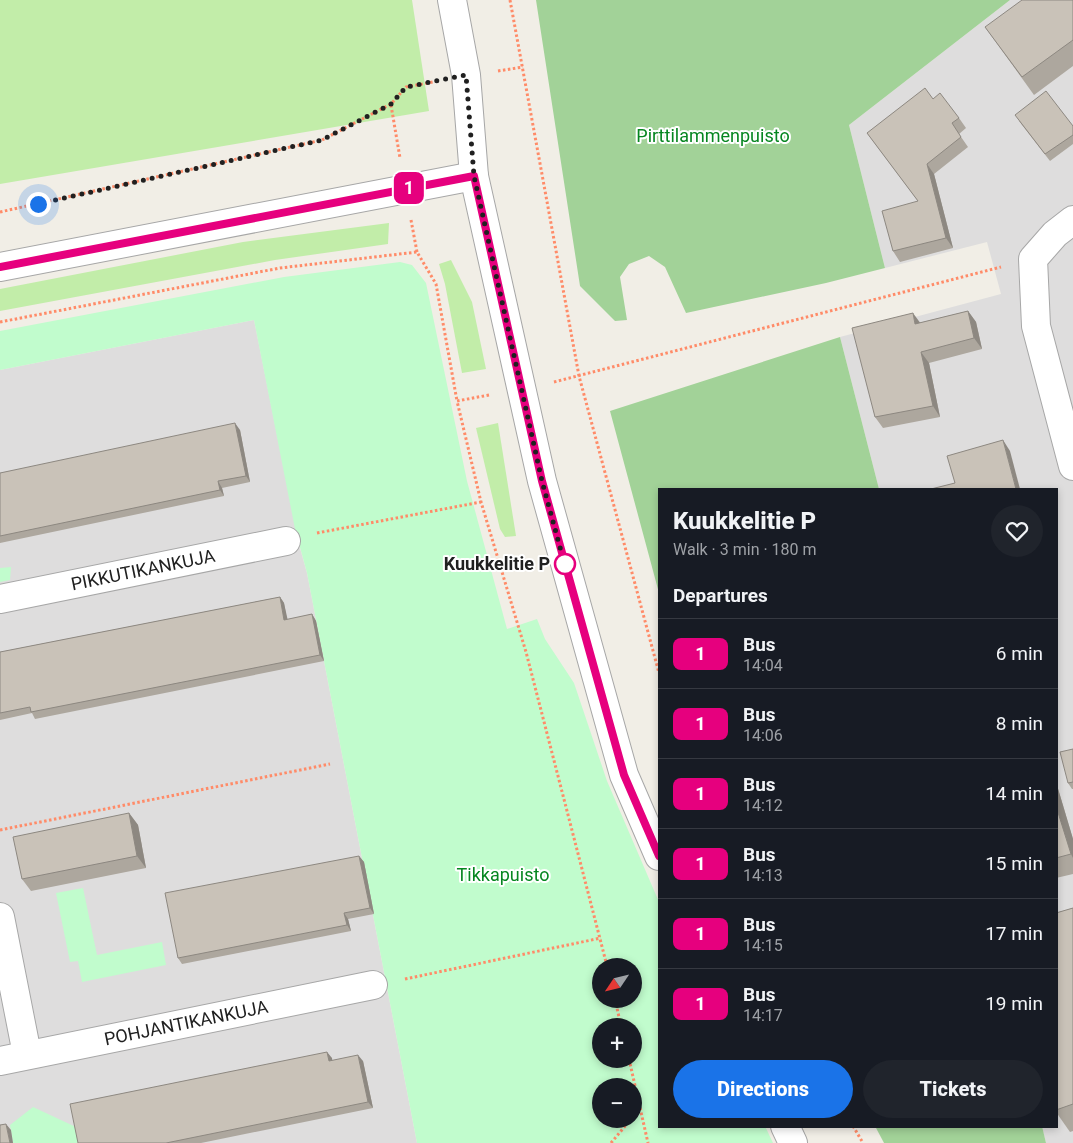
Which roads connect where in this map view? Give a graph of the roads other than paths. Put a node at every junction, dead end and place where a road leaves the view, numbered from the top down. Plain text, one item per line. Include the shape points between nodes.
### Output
1 (452, 0) edge
2 (474, 176) junction
3 (1073, 220) edge
4 (0, 267) edge
5 (1073, 466) edge
6 (286, 542) road end
7 (0, 598) edge
8 (658, 854) edge
9 (0, 917) edge
10 (373, 985) road end
11 (27, 1054) junction
12 (0, 1061) edge
13 (786, 1128) edge
14 (794, 1143) edge

1 - 2 street via 466,75
2 - 4 street
2 - 8 street via 542,481 624,775
3 - 5 street via 1055,234 1033,259 1036,326
6 - 7 street, PIKKUTIKANKUJA
9 - 11 street
10 - 11 street, POHJANTIKANKUJA
11 - 12 street, POHJANTIKANKUJA
13 - 14 street

